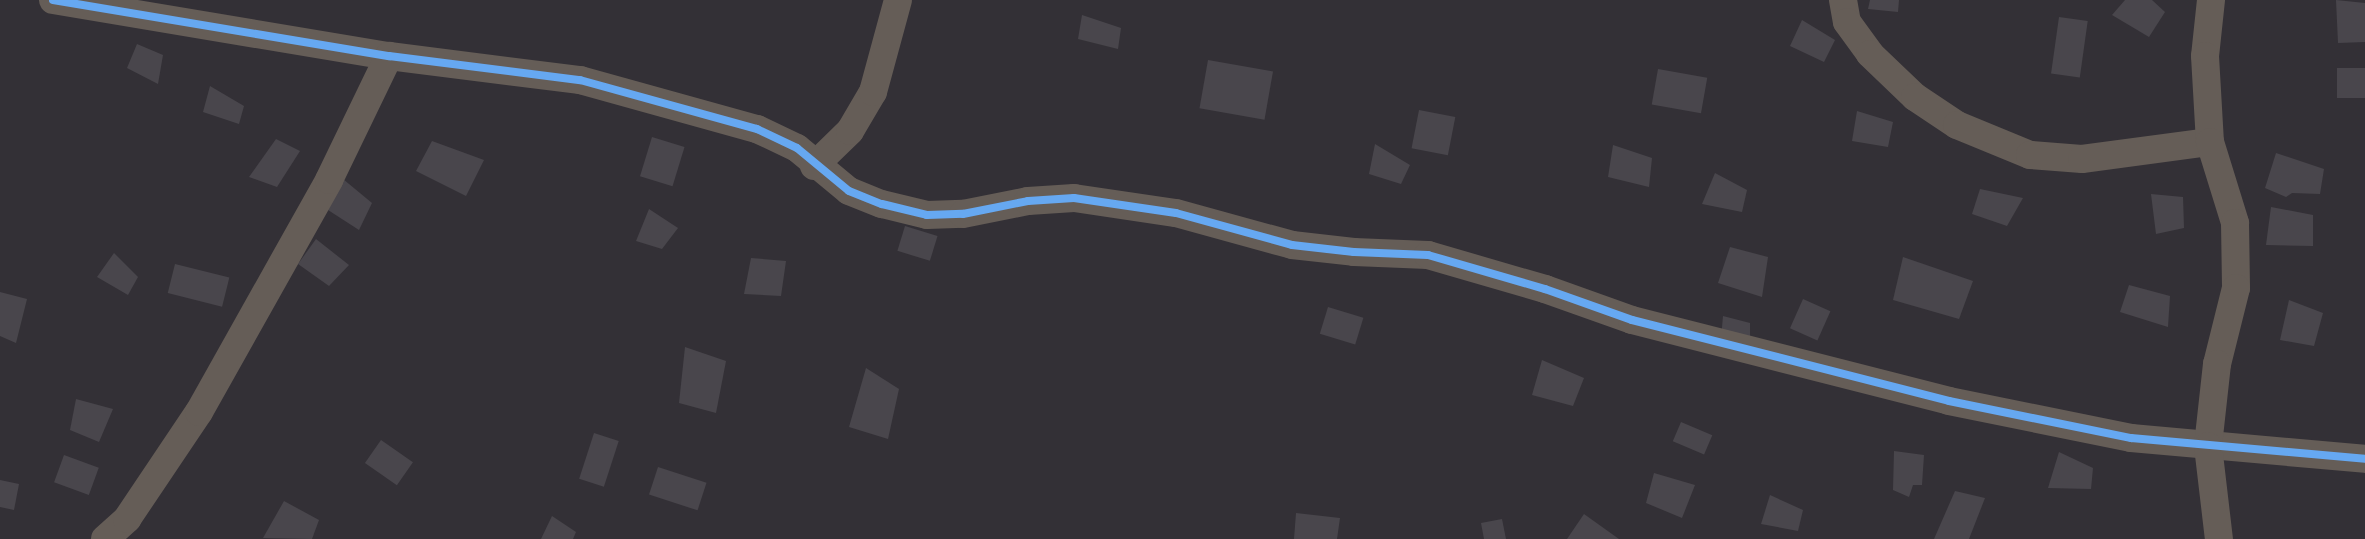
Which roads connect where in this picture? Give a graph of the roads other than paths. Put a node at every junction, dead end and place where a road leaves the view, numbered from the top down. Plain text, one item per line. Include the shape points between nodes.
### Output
1 (53, 0) edge
2 (898, 0) edge
3 (1843, 0) edge
4 (2210, 0) edge
5 (389, 56) junction
6 (2210, 142) junction
7 (814, 166) junction
8 (2208, 446) junction
9 (2365, 460) edge
10 (104, 539) edge
11 (2218, 539) edge

1 - 5 street
2 - 7 street via 873,92 850,131
3 - 6 street via 1847,22 1870,54 1915,97 1957,125 2030,155 2082,160
4 - 6 street via 2205,56
5 - 7 street via 580,80 757,129 797,148
5 - 10 street via 329,180 199,412 127,519
6 - 8 street via 2235,223 2236,288 2217,364
7 - 8 street via 848,191 882,204 927,215 963,214 1028,201 1074,198 1176,213 1292,245 1428,256 1499,274 1632,320 1949,402 2131,438
8 - 9 street
8 - 11 street

